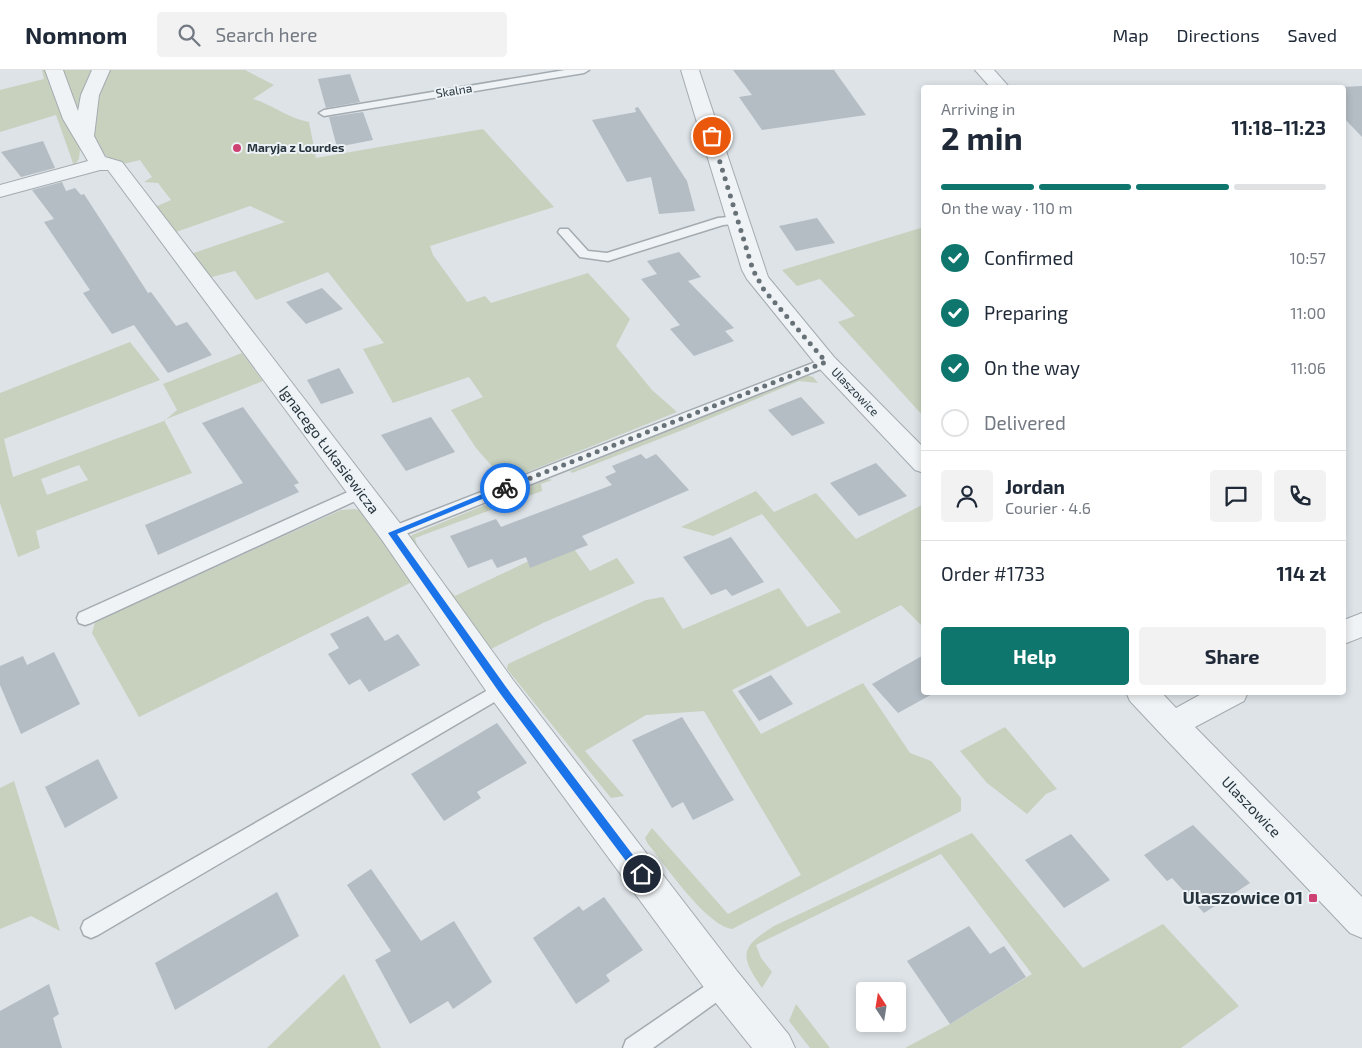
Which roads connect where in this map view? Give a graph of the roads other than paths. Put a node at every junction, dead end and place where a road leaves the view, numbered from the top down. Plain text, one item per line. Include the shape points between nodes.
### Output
1 (54, 70) edge
2 (101, 70) edge
3 (584, 70) edge
4 (690, 70) edge
5 (984, 70) edge
6 (998, 85) edge
7 (324, 113) dead end
8 (84, 136) junction
9 (99, 164) junction
10 (0, 191) edge
11 (738, 220) junction
12 (564, 232) dead end
13 (799, 330) junction
14 (826, 362) junction
15 (920, 455) edge
16 (361, 492) junction
17 (392, 533) junction
18 (85, 618) dead end
19 (1362, 624) edge
20 (1346, 632) edge
21 (502, 689) junction
22 (1144, 695) edge
23 (1227, 695) edge
24 (1172, 725) junction
25 (1362, 921) edge
26 (91, 928) dead end
27 (724, 984) junction
28 (634, 1048) edge
29 (776, 1048) edge

1 - 8 street via 72,119
2 - 8 street via 88,101
3 - 7 lane, Skalna
4 - 11 street, Ulaszowice
5 - 6 street
8 - 9 street
9 - 10 street
9 - 16 street, Ignacego Łukasiewicza via 107,162 115,166
11 - 12 lane via 722,221 608,257 584,254
11 - 13 street, Ulaszowice via 758,279
13 - 14 street, Ulaszowice
13 - 15 street via 838,352 859,371 886,403
14 - 15 street, Ulaszowice
14 - 17 lane
16 - 17 street, Ignacego Łukasiewicza
16 - 18 lane
17 - 21 street, Ignacego Łukasiewicza
19 - 20 street
21 - 26 lane
21 - 27 street, Ignacego Łukasiewicza
22 - 24 street, Ulaszowice
23 - 24 street
24 - 25 street, Ulaszowice
27 - 28 lane
27 - 29 street, Ignacego Łukasiewicza

